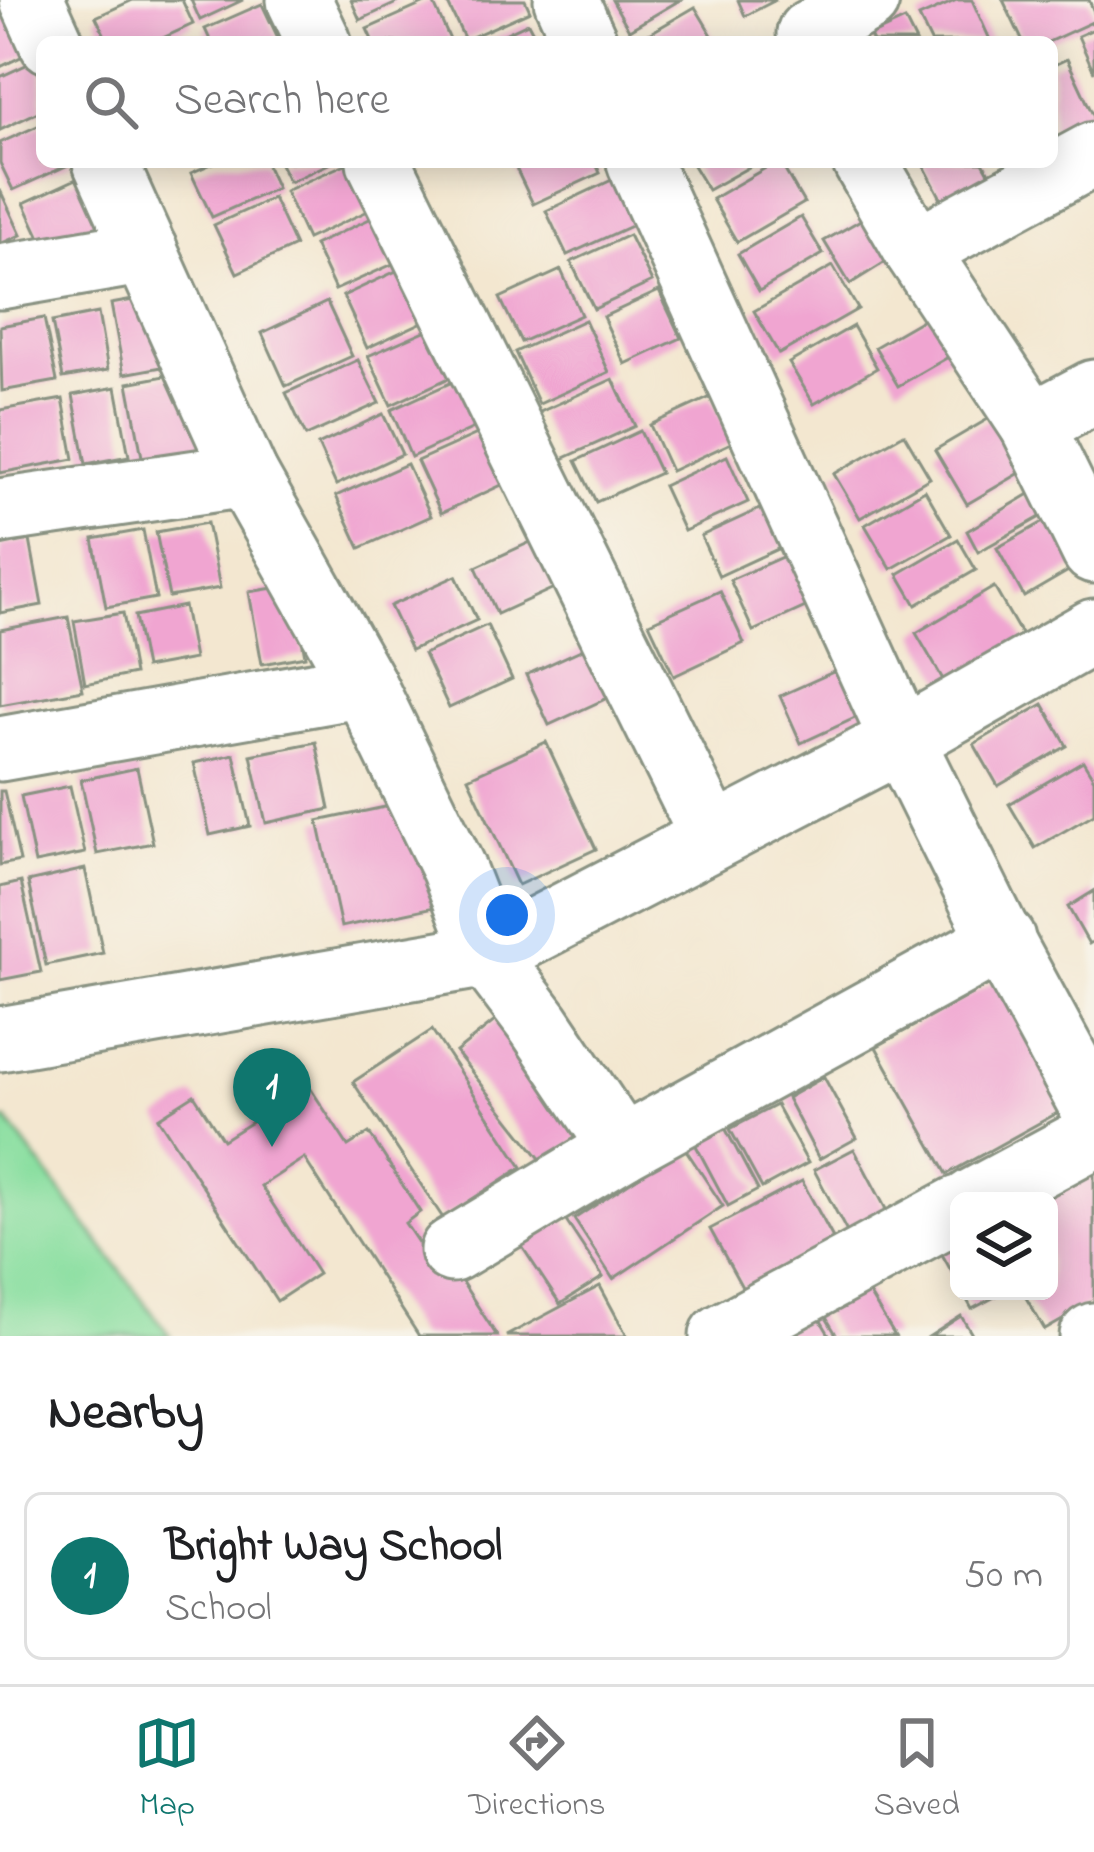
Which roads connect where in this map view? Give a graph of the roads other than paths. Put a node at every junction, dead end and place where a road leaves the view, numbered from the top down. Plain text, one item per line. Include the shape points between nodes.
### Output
1 (32, 0) edge
2 (299, 0) edge
3 (566, 0) edge
4 (867, 0) edge
5 (809, 33) dead end
6 (48, 36) edge
7 (317, 36) edge
8 (582, 36) edge
9 (1094, 154) edge
10 (108, 168) edge
11 (382, 168) edge
12 (642, 168) edge
13 (868, 168) edge
14 (916, 250) junction
15 (146, 252) junction
16 (0, 278) edge
17 (1094, 392) edge
18 (1032, 425) junction
19 (245, 475) junction
20 (0, 511) edge
21 (1094, 551) edge
22 (1094, 631) edge
23 (364, 686) junction
24 (902, 740) junction
25 (0, 749) edge
26 (712, 836) junction
27 (1003, 939) junction
28 (487, 955) junction
29 (0, 1039) edge
30 (1094, 1111) edge
31 (1094, 1136) edge
32 (622, 1148) junction
33 (990, 1192) edge
34 (950, 1213) edge
35 (452, 1250) dead end
36 (722, 1336) edge

1 - 6 street
2 - 7 street
3 - 8 street
4 - 5 street
9 - 14 street
10 - 15 street
11 - 26 street
12 - 24 street
13 - 14 street
14 - 18 street
15 - 16 street
15 - 19 street
17 - 18 street
18 - 21 street
19 - 20 street
19 - 23 street
22 - 24 street
23 - 25 street
23 - 28 street
24 - 26 street
24 - 27 street
26 - 28 street
27 - 30 street
27 - 32 street
28 - 29 street
28 - 32 street
31 - 33 street
32 - 35 street
34 - 36 street

